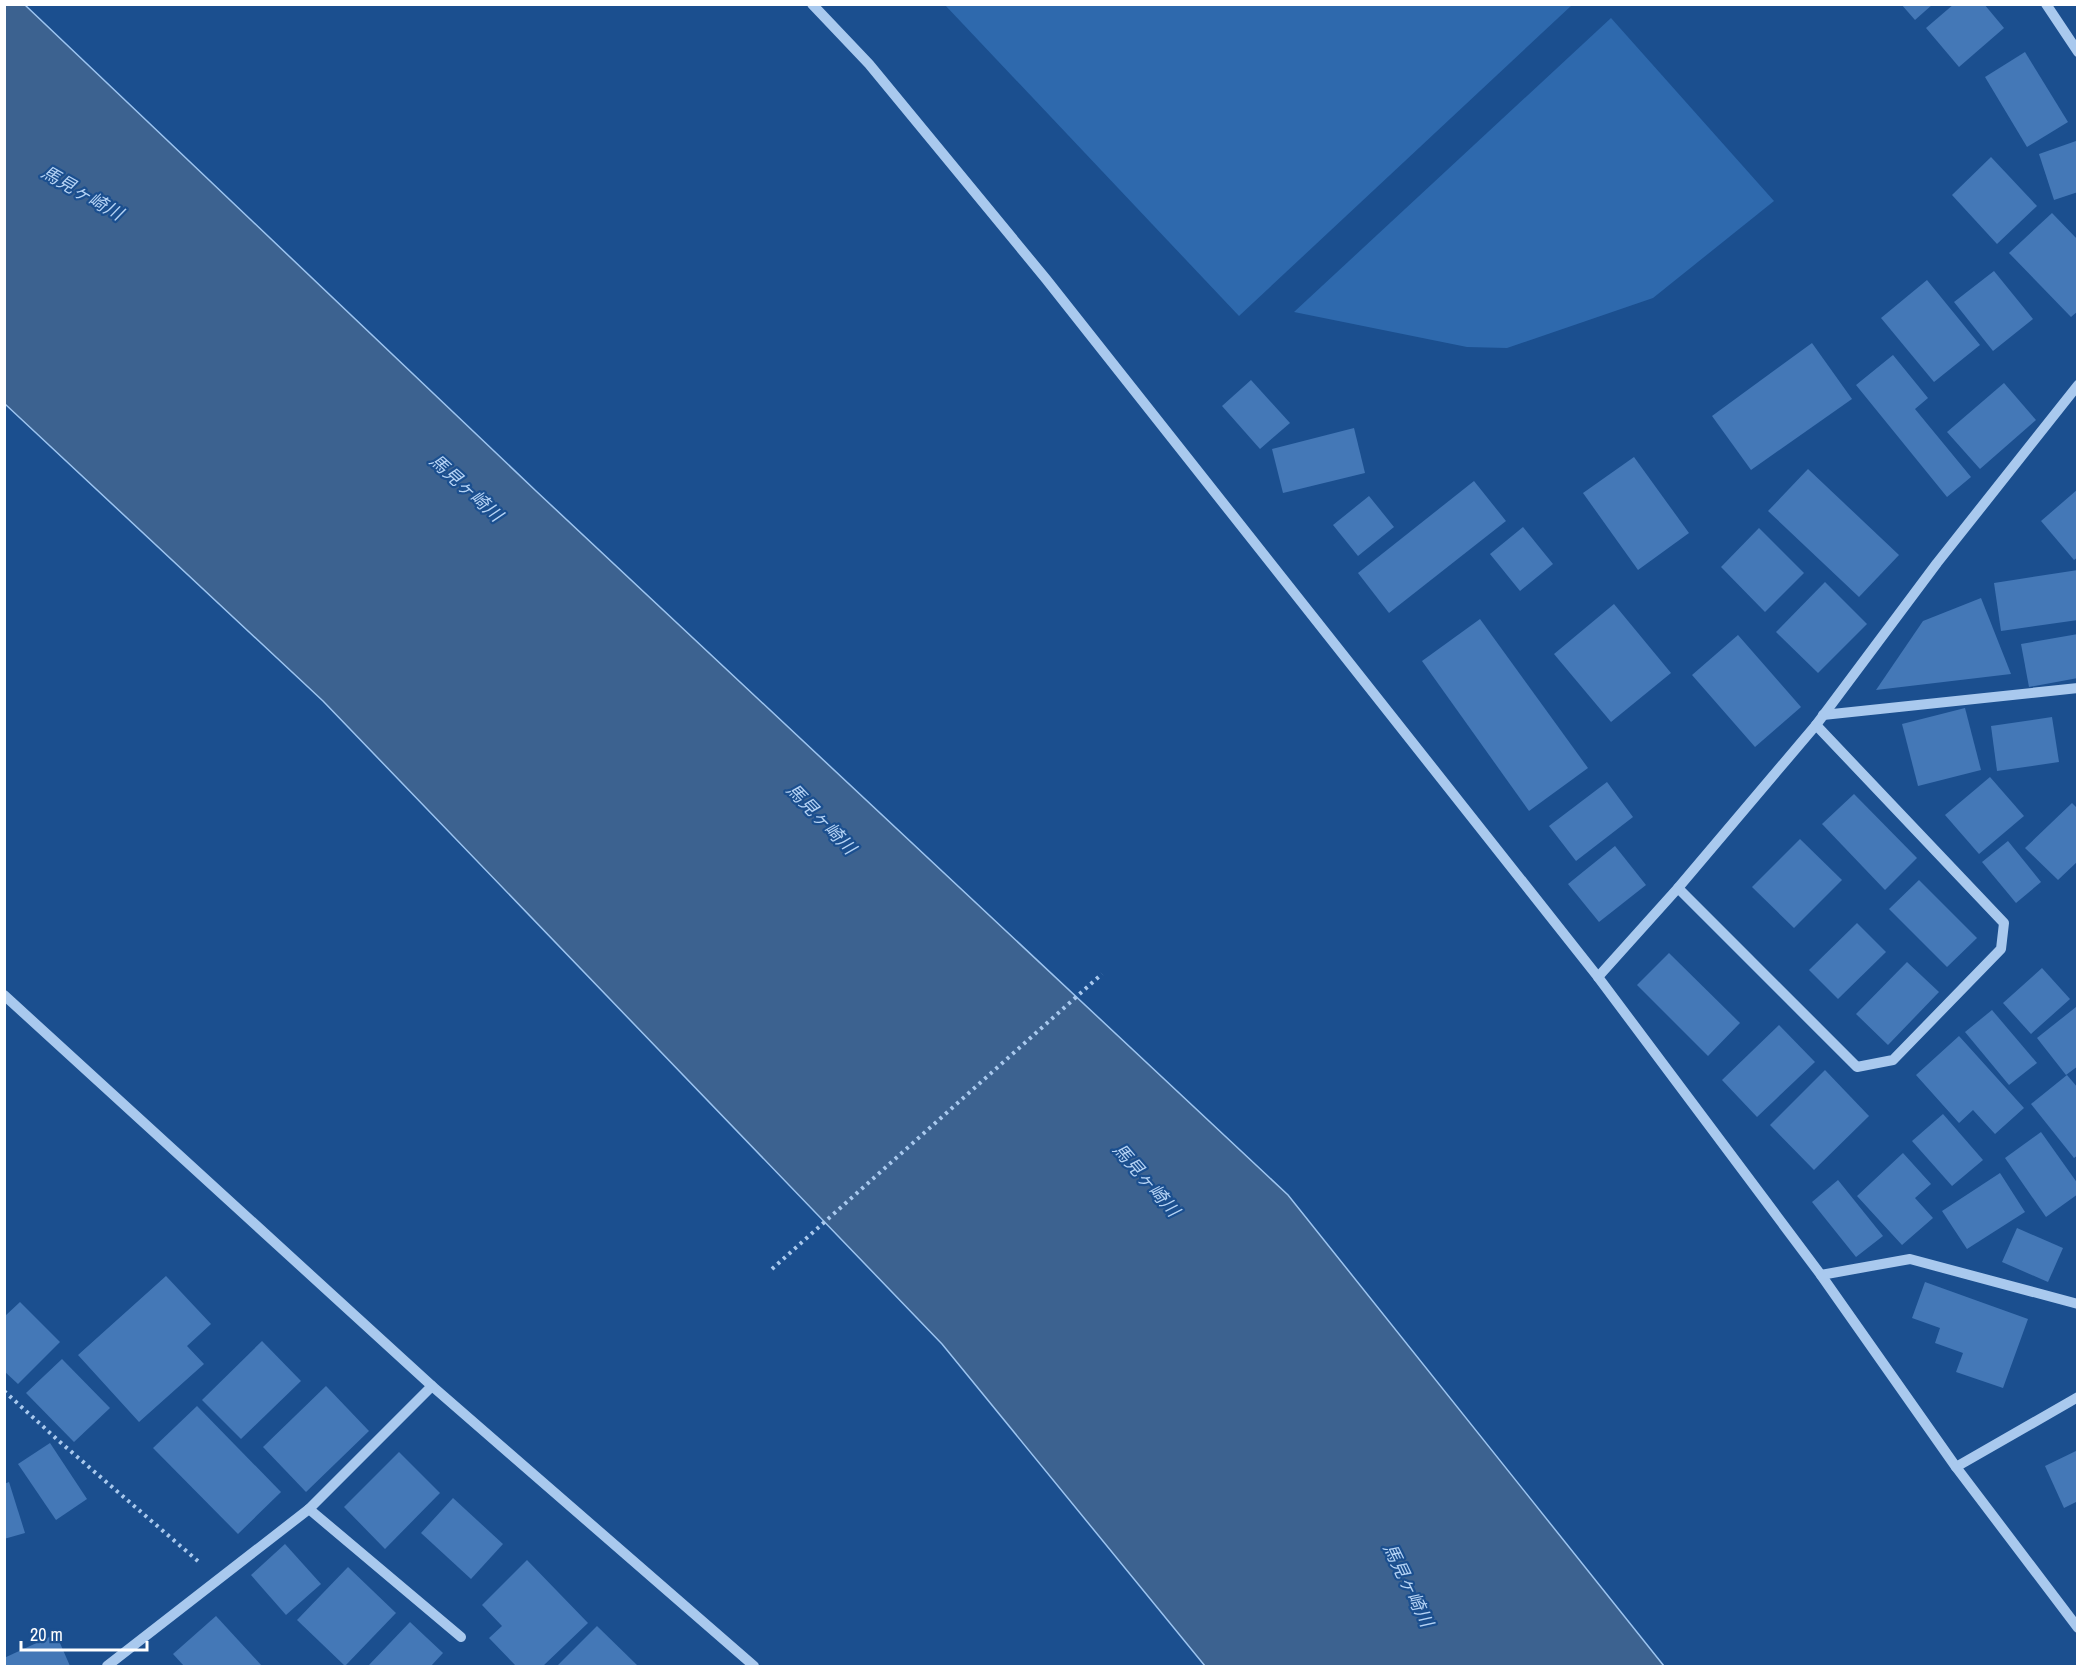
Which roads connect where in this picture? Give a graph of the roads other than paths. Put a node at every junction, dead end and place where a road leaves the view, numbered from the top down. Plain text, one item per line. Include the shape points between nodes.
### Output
1 (812, 4) edge
2 (2046, 4) edge
3 (2078, 52) edge
4 (2078, 385) edge
5 (2078, 688) edge
6 (1823, 715) junction
7 (1816, 725) junction
8 (1678, 888) junction
9 (1598, 977) junction
10 (4, 995) edge
11 (1821, 1275) junction
12 (2078, 1304) edge
13 (432, 1386) junction
14 (2078, 1397) edge
15 (1956, 1467) junction
16 (309, 1509) junction
17 (2078, 1628) edge
18 (461, 1637) dead end
19 (107, 1666) edge
20 (754, 1666) edge

1 - 9 street via 869,64 1046,279
2 - 3 street
4 - 6 street via 1936,563
5 - 6 street
6 - 7 street
7 - 8 street
7 - 8 street via 2004,922 2001,949 1893,1060 1857,1067
8 - 9 street
9 - 11 street
10 - 13 street
11 - 12 street via 1910,1259
11 - 15 street
13 - 16 street
13 - 20 street
14 - 15 street
15 - 17 street
16 - 18 street
16 - 19 street

